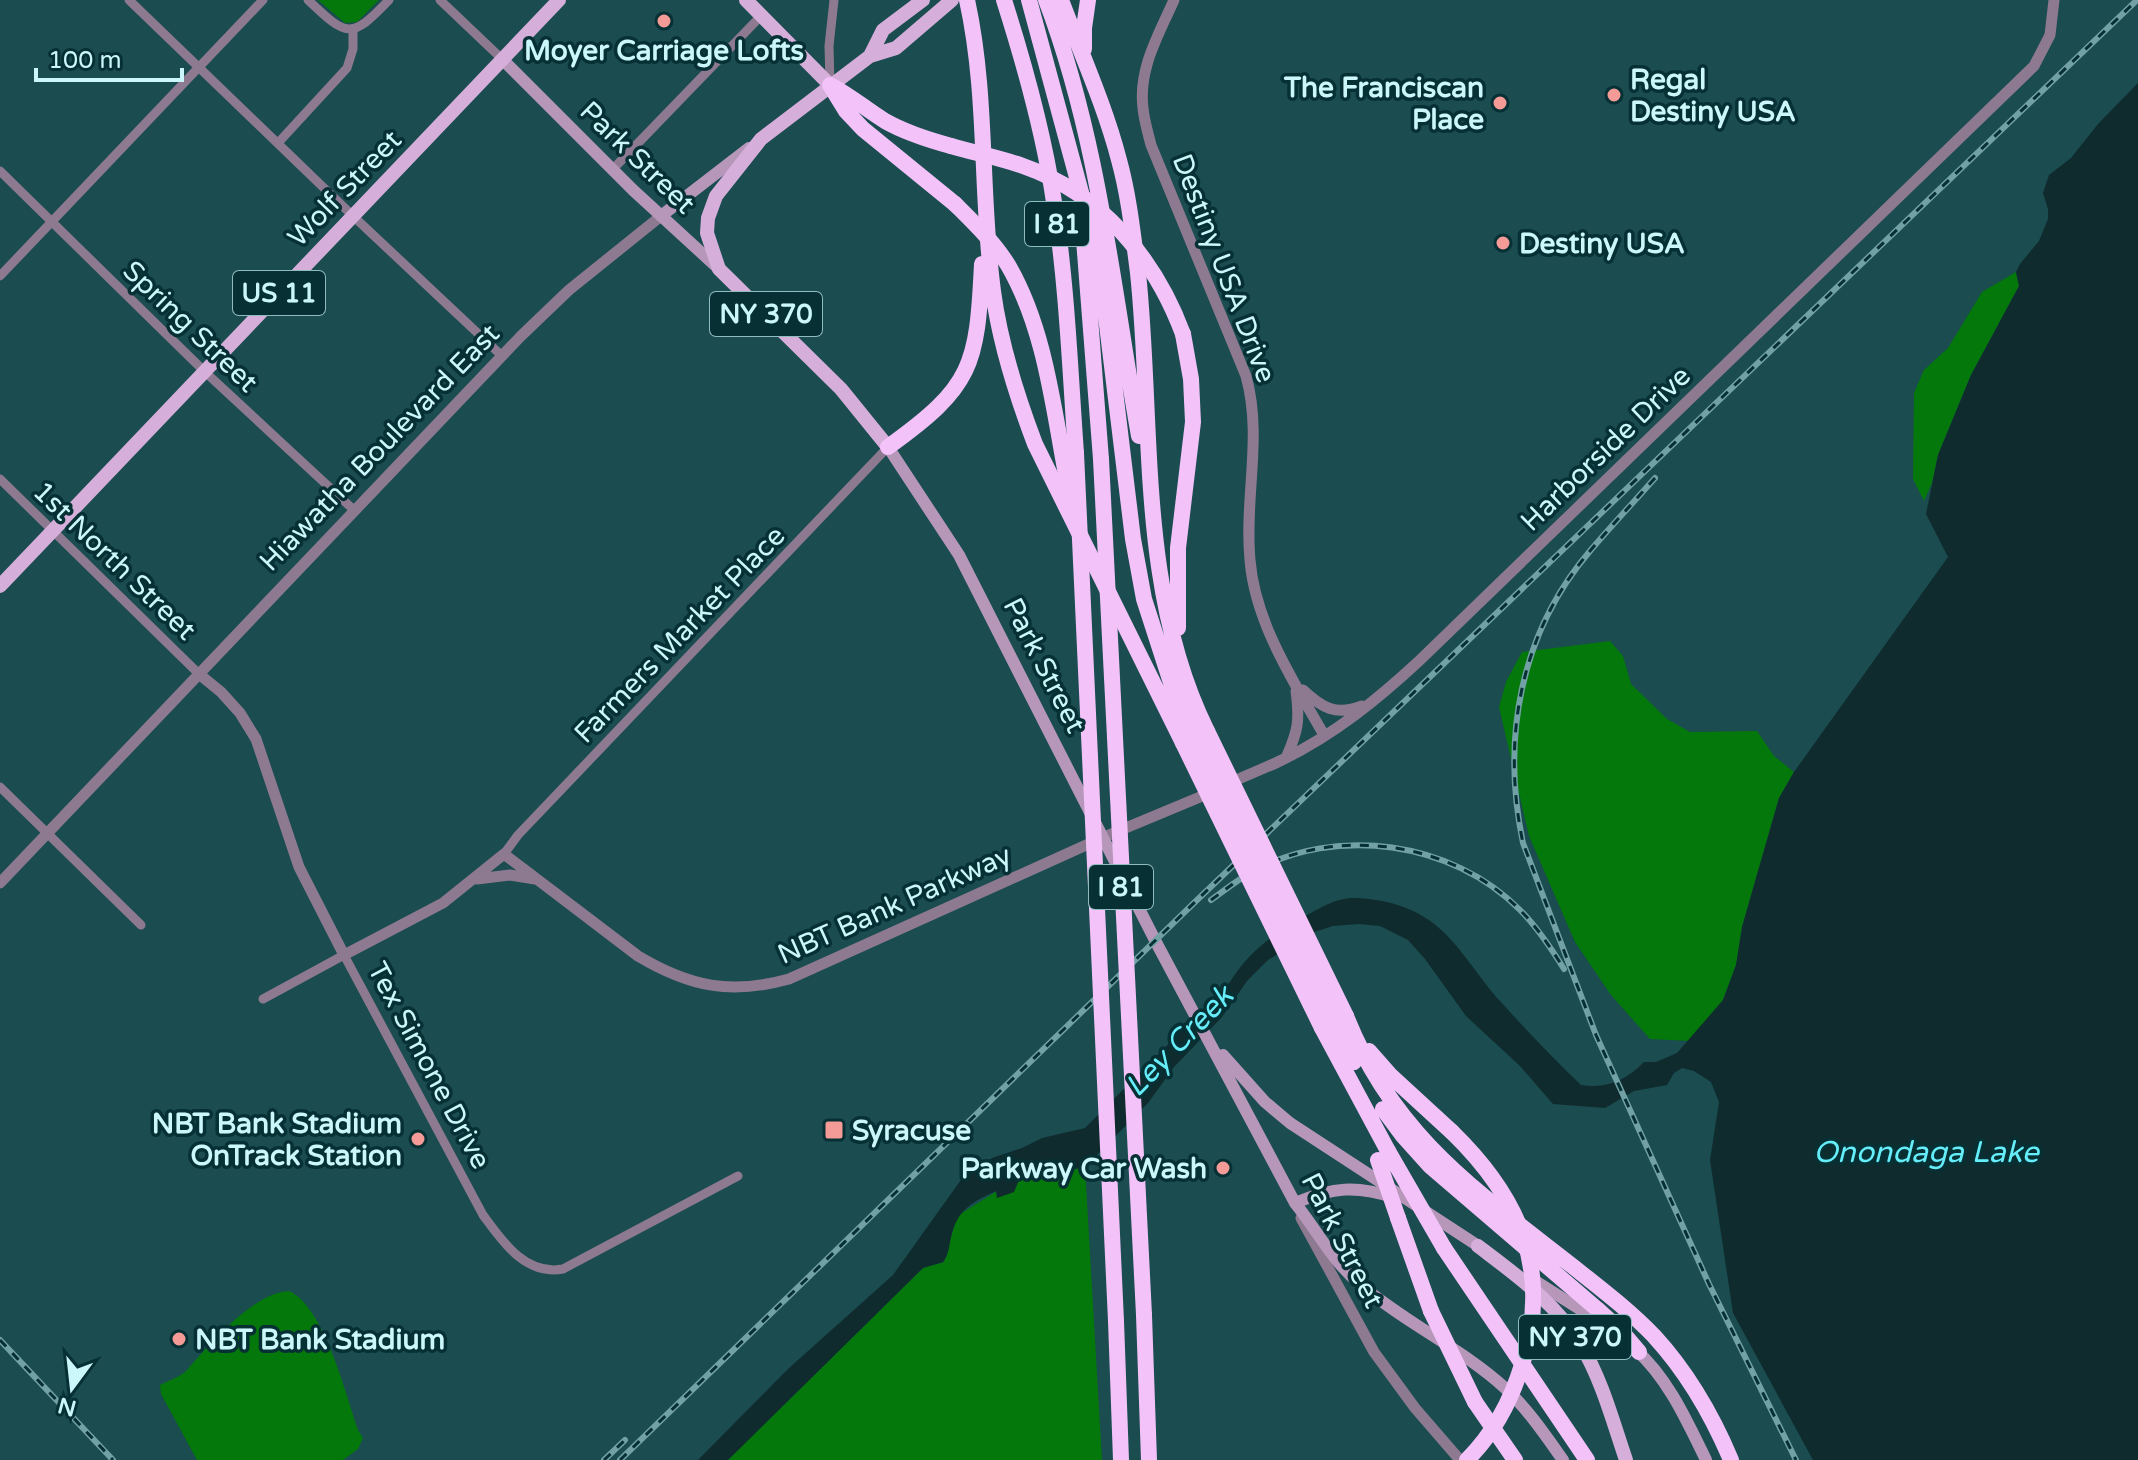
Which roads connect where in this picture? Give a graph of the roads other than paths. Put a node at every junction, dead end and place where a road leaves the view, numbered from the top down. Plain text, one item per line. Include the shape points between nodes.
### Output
1 (129, 0) edge
2 (263, 0) edge
3 (308, 0) edge
4 (389, 0) edge
5 (440, 0) edge
6 (559, 0) edge
7 (746, 0) edge
8 (834, 0) edge
9 (923, 0) edge
10 (967, 0) edge
11 (1004, 0) edge
12 (1029, 0) edge
13 (1046, 0) edge
14 (1061, 0) edge
15 (1088, 0) edge
16 (1174, 0) edge
17 (2054, 0) edge
18 (949, 2) edge
19 (761, 16) junction
20 (353, 30) junction
21 (870, 56) junction
22 (502, 59) junction
23 (200, 67) junction
24 (1088, 74) junction
25 (830, 85) junction
26 (1059, 104) junction
27 (761, 139) junction
28 (278, 143) junction
29 (613, 169) junction
30 (0, 171) edge
31 (985, 190) junction
32 (353, 216) junction
33 (661, 216) junction
34 (52, 222) junction
35 (719, 269) junction
36 (0, 276) edge
37 (502, 356) junction
38 (204, 371) junction
39 (888, 447) junction
40 (0, 479) edge
41 (355, 511) junction
42 (54, 530) junction
43 (1156, 536) junction
44 (1079, 543) junction
45 (0, 586) edge
46 (199, 674) junction
47 (1185, 677) junction
48 (1295, 683) junction
49 (1377, 700) junction
50 (1324, 735) junction
51 (1195, 737) junction
52 (1286, 758) junction
53 (0, 787) edge
54 (48, 833) junction
55 (1104, 837) junction
56 (504, 854) junction
57 (473, 880) junction
58 (539, 880) junction
59 (0, 883) edge
60 (141, 925) dead end
61 (344, 955) junction
62 (263, 999) dead end
63 (1334, 1022) junction
64 (1209, 1039) junction
65 (1383, 1156) junction
66 (738, 1176) dead end
67 (1409, 1202) junction
68 (1295, 1203) junction
69 (1478, 1246) junction
70 (1639, 1352) junction
71 (1475, 1402) junction
72 (1121, 1460) edge
73 (1149, 1460) edge
74 (1460, 1460) edge
75 (1467, 1460) edge
76 (1506, 1460) edge
77 (1515, 1460) edge
78 (1563, 1460) edge
79 (1587, 1460) edge
80 (1626, 1460) edge
81 (1706, 1460) edge
82 (1731, 1460) edge

1 - 23 street
2 - 23 street
3 - 20 street via 339,27
4 - 20 street
5 - 22 street, Park Street
6 - 22 main road, Wolf Street / US 11
7 - 19 main road
8 - 25 street
9 - 21 main road via 883,30
10 - 31 highway
11 - 44 highway, I 81, bridge via 1031,91 1054,201
12 - 26 highway, I 81
13 - 43 highway via 1096,181
14 - 24 highway
15 - 24 highway
16 - 48 street, Destiny USA Drive via 1145,67 1143,110 1151,145 1252,397 1250,562 1265,622
17 - 49 street, Harborside Drive via 2050,35 2034,66
18 - 21 main road via 896,48
19 - 25 main road
19 - 29 street
20 - 28 street via 347,68
21 - 25 main road, Hiawatha Boulevard East
22 - 29 main road, Park Street / NY 370
22 - 32 main road, Wolf Street / US 11
23 - 28 street
23 - 34 street
24 - 43 highway via 1118,156 1131,223
25 - 27 main road, Hiawatha Boulevard East
25 - 44 highway, bridge via 863,129 955,204 1007,264 1025,299 1043,358
25 - 47 highway, bridge via 889,123 1023,166 1062,184 1119,227 1170,300 1183,334 1193,422 1176,593
26 - 51 highway via 1099,259 1144,599 1175,695
26 - 73 highway, I 81, bridge via 1085,239 1101,459
27 - 33 main road, Hiawatha Boulevard East
27 - 35 main road via 711,206 707,233
28 - 32 street
29 - 33 main road, Park Street / NY 370
30 - 34 street, Spring Street
31 - 39 highway via 980,309 972,356 944,403
31 - 51 highway via 999,331 1035,444
32 - 37 street
32 - 38 main road, Wolf Street / US 11
33 - 35 main road, Park Street / NY 370
33 - 37 street, Hiawatha Boulevard East via 569,290
34 - 36 street
34 - 38 street, Spring Street
35 - 39 main road, Park Street / NY 370 via 841,389
37 - 41 street, Hiawatha Boulevard East
38 - 41 street, Spring Street
38 - 42 main road, Wolf Street / US 11
39 - 55 main road, Park Street / NY 370 via 959,555
39 - 56 street, Farmers Market Place
40 - 42 street, 1st North Street
41 - 46 street, Hiawatha Boulevard East
42 - 45 main road, Wolf Street / US 11
42 - 46 street, 1st North Street
43 - 47 highway via 1161,587
44 - 72 highway, I 81, bridge
46 - 54 street, Hiawatha Boulevard East
46 - 61 street, Tex Simone Drive via 240,713 256,739 299,867
47 - 51 highway
48 - 49 street via 1333,712
48 - 50 street, Destiny USA Drive
48 - 52 street via 1299,720
49 - 50 street, Harborside Drive
50 - 52 street, Harborside Drive
51 - 63 highway, bridge
51 - 63 highway, bridge
52 - 55 street, Harborside Drive
53 - 54 street
54 - 59 street, Hiawatha Boulevard East
54 - 60 street
55 - 58 street, NBT Bank Parkway via 789,979 743,988 694,982 660,969
55 - 64 main road, Park Street / NY 370
56 - 57 street
56 - 58 street, NBT Bank Parkway
57 - 58 street via 494,875
57 - 61 street via 443,903
61 - 62 street
61 - 66 street, Tex Simone Drive via 483,1215 533,1267 563,1269
63 - 65 highway via 1339,1061
63 - 70 highway via 1366,1085 1412,1146
63 - 75 highway, bridge via 1484,1164 1508,1200 1527,1249 1533,1291 1531,1338 1513,1395
63 - 82 highway via 1357,1044 1379,1084 1423,1141 1655,1337 1694,1388
64 - 67 main road, NY 370 via 1290,1123
64 - 68 main road, Park Street / NY 370
65 - 71 highway, bridge via 1398,1218 1431,1311
65 - 79 highway, bridge
67 - 68 main road, NY 370 via 1352,1188
67 - 69 main road, NY 370
68 - 74 street, Park Street via 1374,1352
68 - 78 main road, NY 370 via 1350,1275 1507,1390
69 - 70 main road via 1580,1307
69 - 80 main road, NY 370 via 1532,1287 1582,1346
70 - 81 main road via 1684,1414
71 - 76 highway
71 - 77 highway

